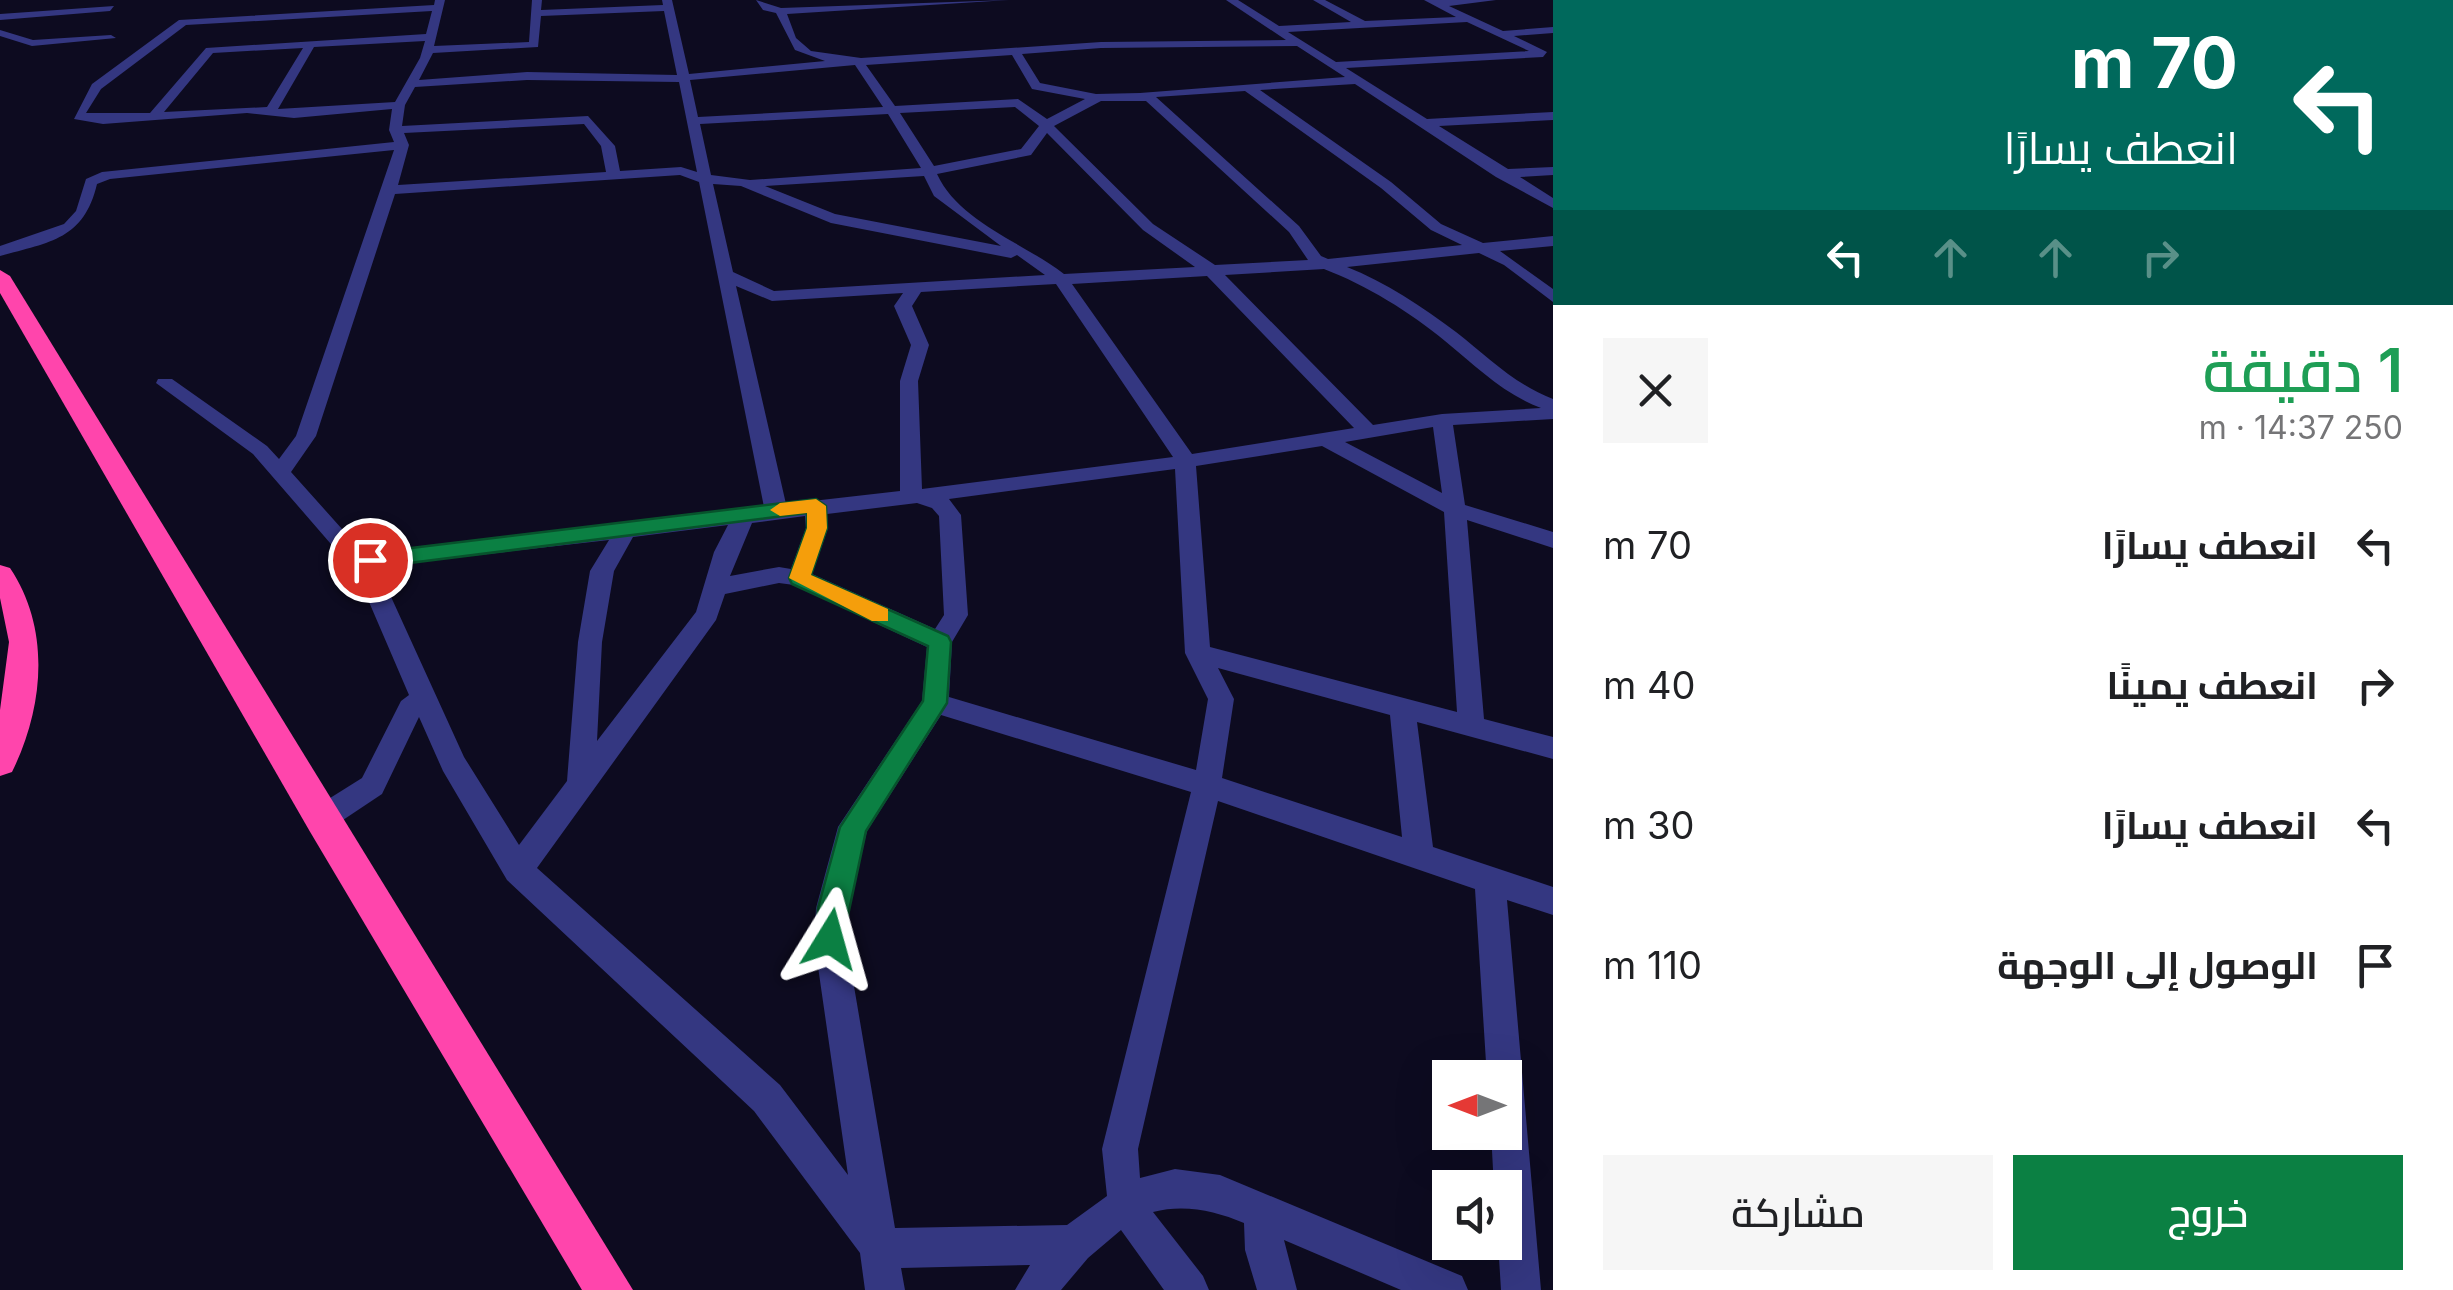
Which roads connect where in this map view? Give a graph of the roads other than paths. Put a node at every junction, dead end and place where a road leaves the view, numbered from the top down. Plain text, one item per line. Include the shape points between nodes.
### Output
1 (1004, 0) edge
2 (1231, 0) edge
3 (1318, 0) edge
4 (1491, 0) edge
5 (1432, 1) edge
6 (940, 2) edge
7 (438, 4) edge
8 (668, 4) edge
9 (865, 4) edge
10 (771, 6) edge
11 (537, 7) edge
12 (110, 8) dead end
13 (0, 17) edge
14 (1468, 18) junction
15 (1364, 25) junction
16 (1280, 29) junction
17 (1553, 30) edge
18 (0, 33) edge
19 (1502, 34) junction
20 (111, 38) dead end
21 (1300, 42) junction
22 (312, 43) junction
23 (430, 43) junction
24 (1016, 50) junction
25 (1548, 56) edge
26 (858, 61) junction
27 (1336, 65) junction
28 (684, 78) junction
29 (1357, 80) junction
30 (410, 84) junction
31 (1246, 86) junction
32 (1146, 97) junction
33 (1098, 98) junction
34 (399, 105) junction
35 (892, 107) junction
36 (270, 112) junction
37 (154, 116) junction
38 (1553, 116) edge
39 (693, 121) junction
40 (1423, 124) junction
41 (1046, 125) junction
42 (399, 137) junction
43 (1553, 170) edge
44 (926, 172) junction
45 (1500, 174) junction
46 (614, 175) junction
47 (708, 179) junction
48 (743, 182) junction
49 (389, 190) junction
50 (1553, 204) edge
51 (1553, 240) edge
52 (1470, 246) junction
53 (0, 252) edge
54 (1032, 257) junction
55 (1324, 264) junction
56 (1211, 270) junction
57 (725, 274) junction
58 (0, 276) edge
59 (1062, 281) junction
60 (914, 290) junction
61 (772, 296) junction
62 (1553, 297) edge
63 (735, 322) junction
64 (165, 382) dead end
65 (1553, 410) edge
66 (1442, 420) junction
67 (1368, 432) junction
68 (1323, 438) junction
69 (1185, 458) junction
70 (281, 472) junction
71 (911, 494) junction
72 (816, 506) junction
73 (1454, 509) junction
74 (776, 510) junction
75 (744, 516) junction
76 (626, 530) junction
77 (1553, 540) edge
78 (370, 560) junction
79 (0, 576) edge
80 (800, 578) junction
81 (716, 587) junction
82 (940, 642) junction
83 (1198, 653) junction
84 (424, 698) junction
85 (935, 703) junction
86 (1402, 707) junction
87 (1471, 724) junction
88 (1553, 748) edge
89 (0, 762) edge
90 (1207, 785) junction
91 (581, 788) junction
92 (321, 819) junction
93 (1418, 856) junction
94 (518, 870) junction
95 (1490, 880) junction
96 (1553, 901) edge
97 (1504, 1060) edge
98 (1510, 1150) edge
99 (1126, 1206) junction
100 (1263, 1211) junction
101 (1074, 1244) junction
102 (879, 1246) junction
103 (609, 1290) edge
104 (885, 1290) edge
105 (1036, 1290) edge
106 (1189, 1290) edge
107 (1277, 1290) edge
108 (1448, 1290) edge
109 (1521, 1290) edge

1 - 6 street
2 - 16 street
3 - 15 street
4 - 5 street
5 - 14 street
6 - 9 street
7 - 23 street
7 - 37 street via 176,24 96,87 78,116
8 - 11 street
8 - 28 street
9 - 10 street
10 - 26 street via 802,52
11 - 23 street via 534,45
12 - 13 street
14 - 15 street
14 - 19 street
15 - 16 street
16 - 21 street
17 - 19 street
18 - 20 street via 32,44
19 - 25 street
21 - 24 street
21 - 27 street
22 - 23 street
22 - 36 street
22 - 37 street via 210,50
23 - 30 street
24 - 26 street
24 - 33 street via 1036,86
25 - 27 street
26 - 28 street
26 - 35 street
27 - 29 street
28 - 30 street via 527,76
28 - 39 street
29 - 31 street
29 - 40 street
30 - 34 street
31 - 32 street
31 - 52 street
32 - 33 street
32 - 55 street
33 - 41 street
34 - 36 street
34 - 42 street
35 - 39 street
35 - 41 street via 1012,101
35 - 44 street
36 - 37 street
38 - 40 street
39 - 47 street
40 - 45 street
41 - 44 street via 1026,152
41 - 56 street via 1148,227
42 - 46 street via 588,120 605,139
42 - 49 street
42 - 53 street via 107,174 91,182 83,212 69,227
43 - 45 street
44 - 48 street
44 - 54 street via 939,193 977,224
45 - 50 street
46 - 47 street via 681,171
46 - 49 street
47 - 48 street
47 - 57 street
48 - 54 street via 831,218
49 - 70 street via 306,436
51 - 52 street
52 - 55 street
52 - 62 street via 1510,262
54 - 59 street
55 - 56 street
55 - 65 street via 1363,278 1447,334 1515,392
56 - 59 street
56 - 67 street
57 - 61 street
57 - 63 street
58 - 92 highway
59 - 60 street
59 - 69 street
60 - 61 street
60 - 71 street via 903,306 920,345 909,381
61 - 63 street
63 - 74 street
64 - 70 street via 248,440
65 - 66 street
66 - 67 street
66 - 73 street
67 - 68 street
68 - 69 street
68 - 73 street
69 - 71 street via 1107,474
69 - 83 street
70 - 78 street via 351,553
71 - 72 street
71 - 82 street via 940,503 950,515 956,615
72 - 74 street
72 - 80 street via 817,528
73 - 77 street
73 - 87 street
74 - 75 street
75 - 76 street
75 - 81 street
76 - 78 street
76 - 91 street via 602,571 590,642
78 - 84 street via 375,588
79 - 89 highway via 24,640 14,722
80 - 81 street via 779,575
80 - 82 street
81 - 91 street via 707,614
82 - 85 street
83 - 86 street
83 - 90 street via 1220,699
84 - 92 street via 410,708 372,786
84 - 94 street via 469,795
85 - 90 street
85 - 102 street via 854,827 832,908 832,967
86 - 87 street
86 - 93 street
87 - 88 street
90 - 93 street
90 - 99 street via 1120,1149
91 - 94 street
92 - 103 highway
93 - 95 street
94 - 102 street via 767,1098
95 - 96 street
95 - 97 street
98 - 109 street
99 - 100 street via 1148,1194 1187,1188
99 - 101 street
99 - 106 street
100 - 107 street
100 - 108 street
101 - 102 street
101 - 105 street
102 - 104 street

